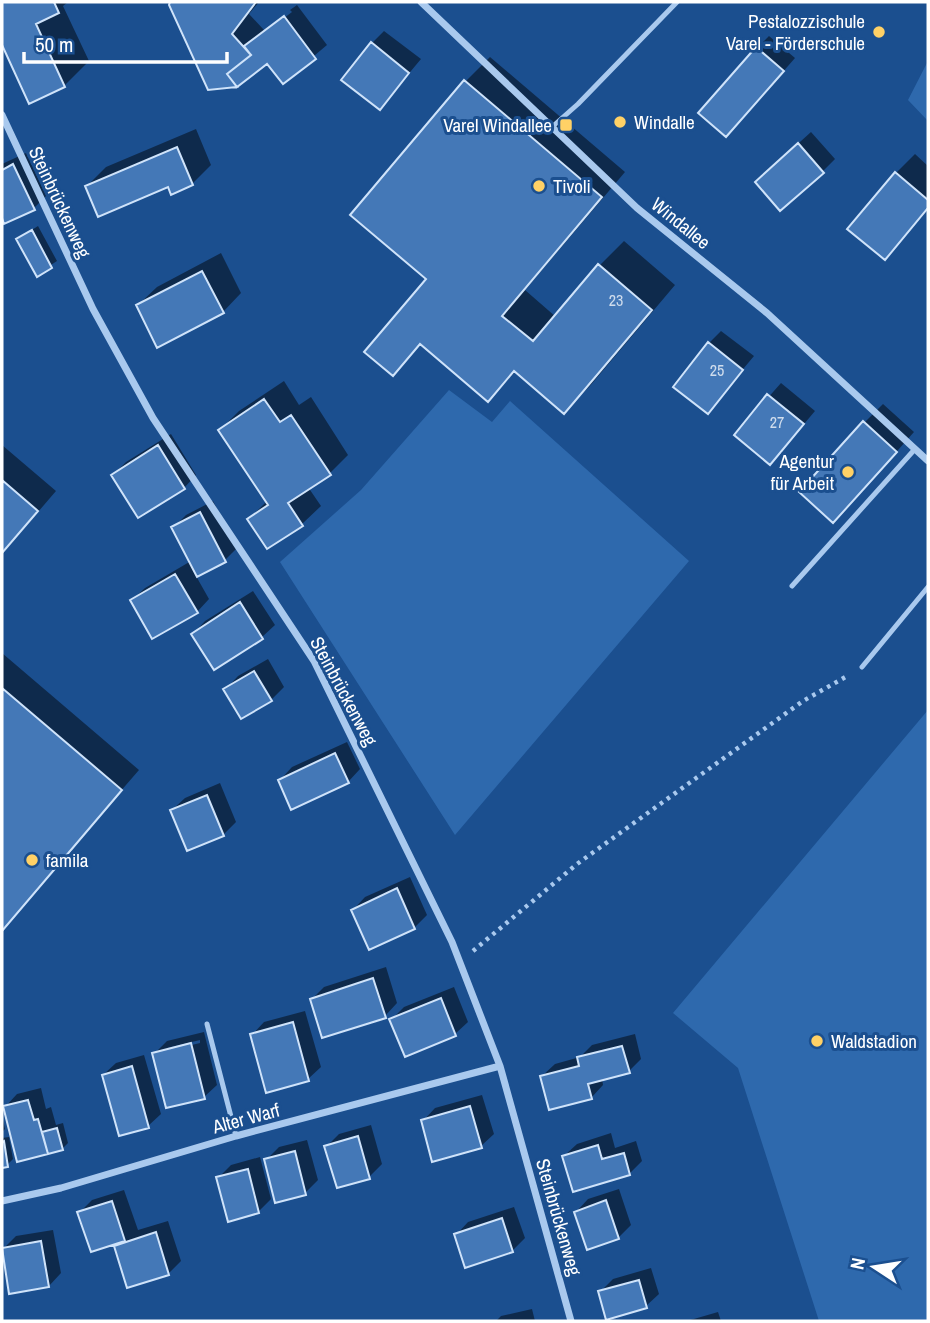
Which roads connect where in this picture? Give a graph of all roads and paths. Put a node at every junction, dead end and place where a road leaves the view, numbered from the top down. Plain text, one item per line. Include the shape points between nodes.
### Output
1 (421, 2) edge
2 (677, 2) edge
3 (2, 115) edge
4 (552, 127) junction
5 (915, 449) junction
6 (928, 461) edge
7 (792, 586) dead end
8 (928, 587) edge
9 (862, 667) joint
10 (459, 963) junction
11 (207, 1024) dead end
12 (500, 1066) junction
13 (236, 1136) junction
14 (2, 1201) edge
15 (571, 1321) edge

1 - 4 street, Windallee
2 - 4 lane
3 - 10 street, Steinbrückenweg via 93,309 153,418 314,661
4 - 5 street, Windallee via 637,208 767,313
5 - 6 street, Windallee
5 - 7 lane
8 - 9 lane
9 - 10 path via 803,701 577,864
10 - 12 street, Steinbrückenweg
11 - 13 lane
12 - 13 street, Alter Warf
12 - 15 street, Steinbrückenweg
13 - 14 street, Alter Warf

